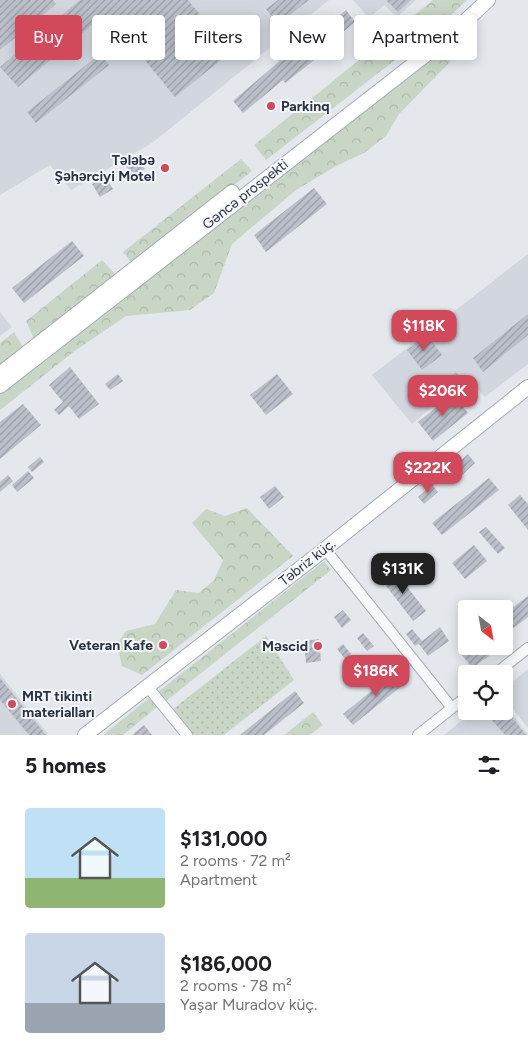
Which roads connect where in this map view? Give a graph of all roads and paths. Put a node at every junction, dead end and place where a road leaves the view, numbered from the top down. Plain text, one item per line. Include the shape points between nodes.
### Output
1 (476, 0) edge
2 (488, 0) edge
3 (0, 374) edge
4 (0, 386) edge
5 (528, 387) edge
6 (325, 549) junction
7 (528, 648) edge
8 (506, 665) edge
9 (147, 686) junction
10 (458, 703) edge
11 (452, 708) junction
12 (85, 735) edge
13 (187, 735) edge
14 (418, 735) edge

1 - 3 main road, Gəncə prospekti via 440,33
2 - 4 main road, Gəncə prospekti via 446,39
5 - 6 main road, Təbriz küç.
6 - 9 main road, Təbriz küç.
6 - 11 street
7 - 8 street
9 - 12 main road, Təbriz küç.
9 - 13 street
10 - 11 street
11 - 14 street

